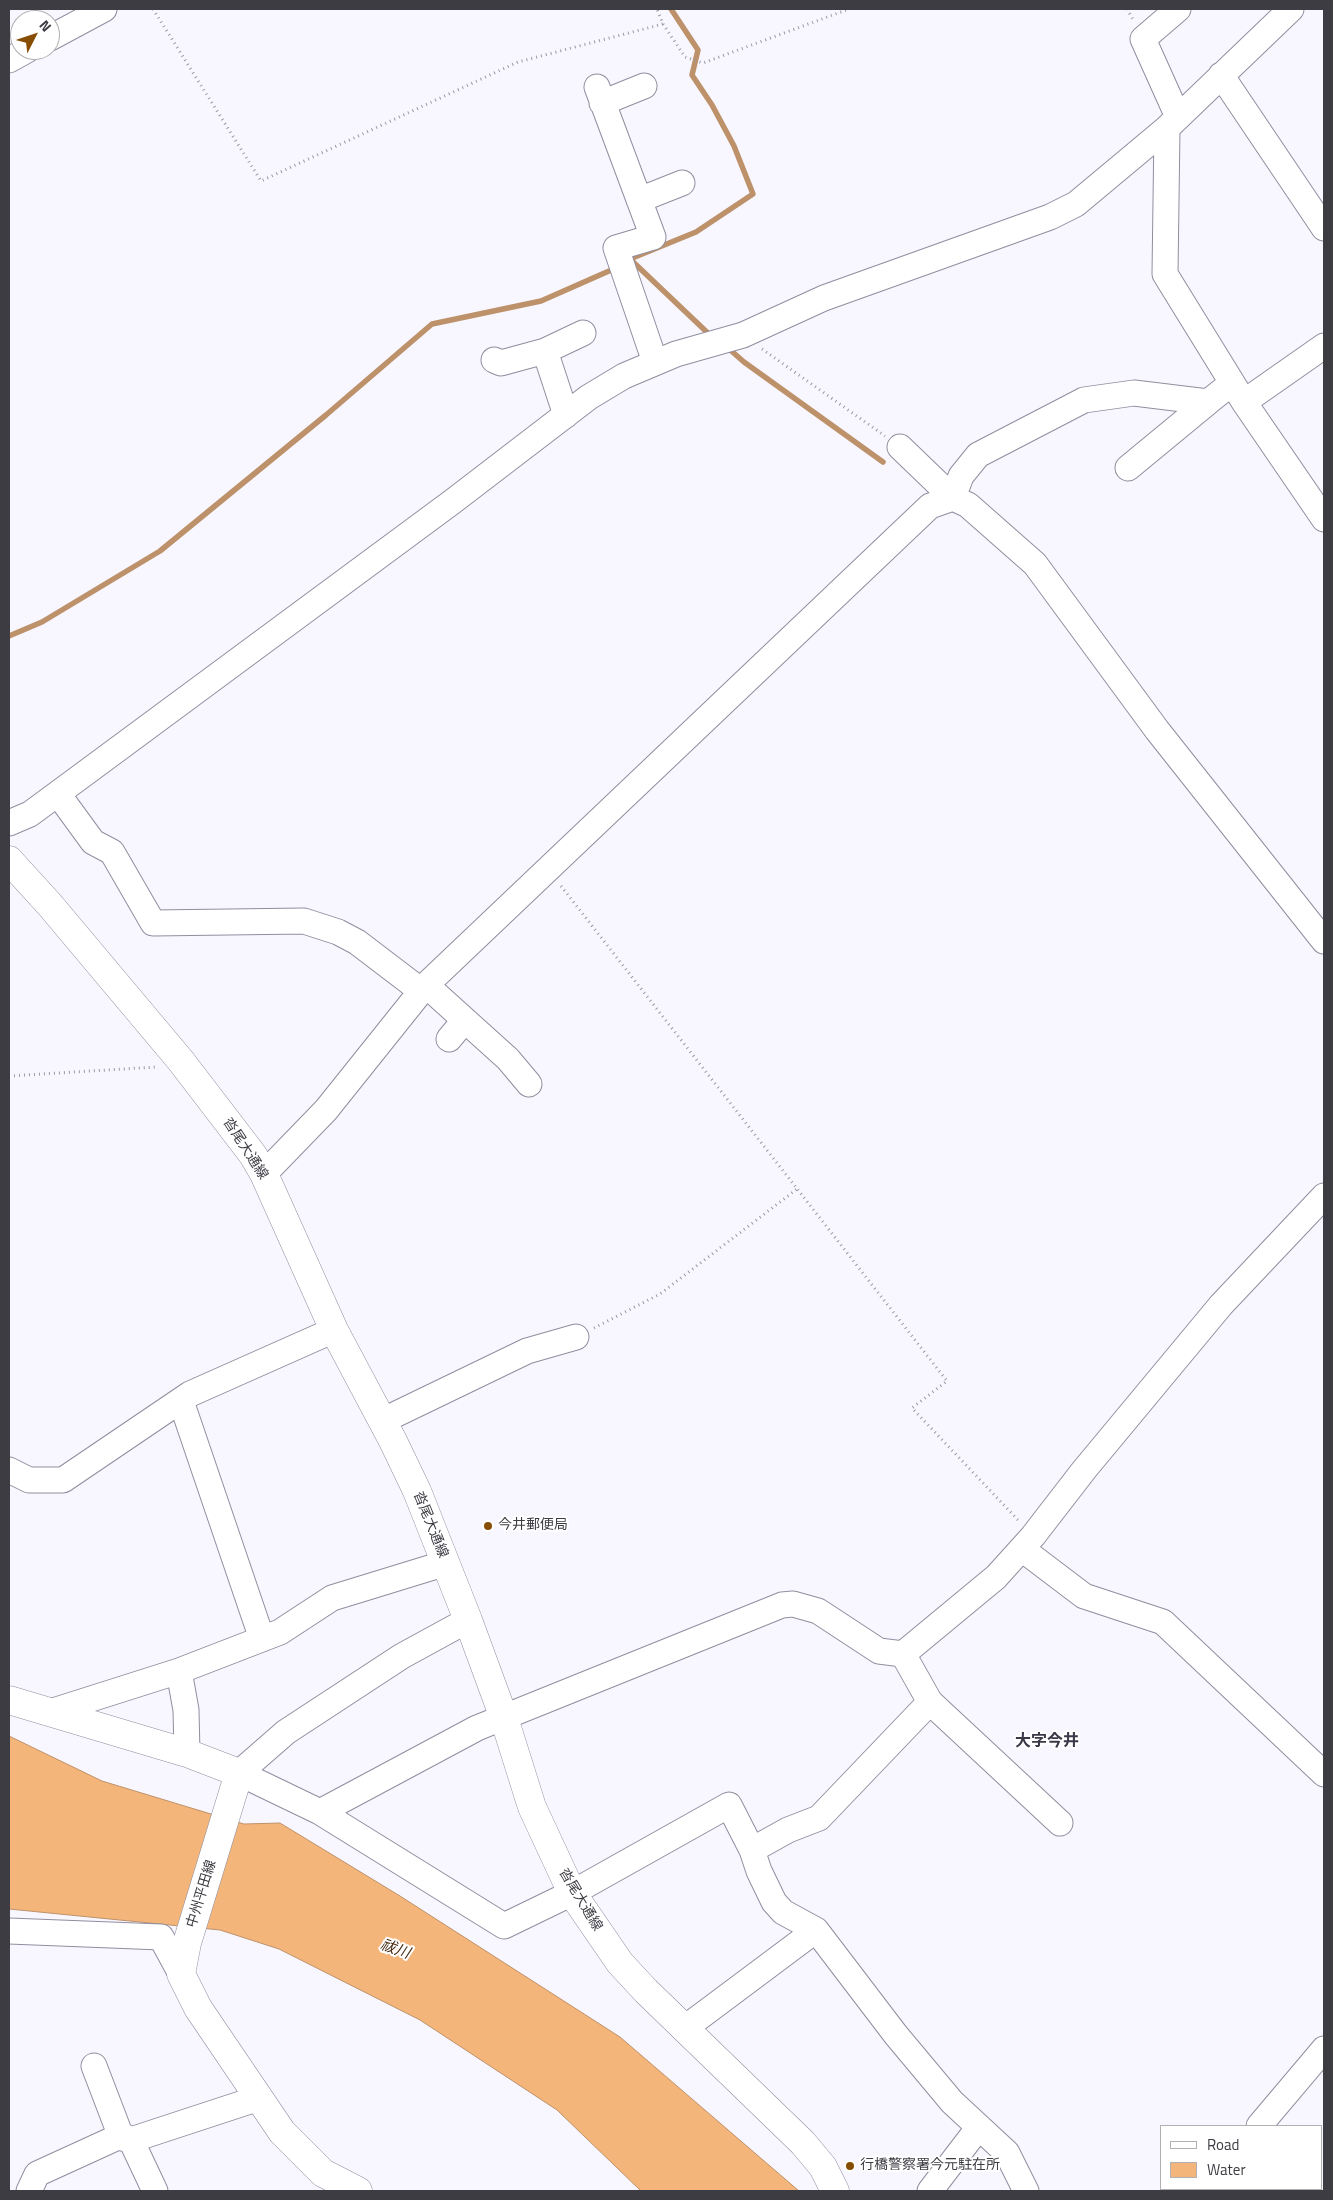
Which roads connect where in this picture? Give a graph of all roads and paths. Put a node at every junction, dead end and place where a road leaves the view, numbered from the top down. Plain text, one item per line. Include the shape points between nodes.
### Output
1 (104, 9) edge
2 (153, 9) edge
3 (657, 9) edge
4 (849, 9) edge
5 (1178, 9) edge
6 (1291, 9) edge
7 (663, 24) junction
8 (60, 33) edge
9 (1221, 76) junction
10 (644, 86) dead end
11 (1172, 123) junction
12 (682, 183) dead end
13 (639, 200) junction
14 (1324, 228) edge
15 (583, 333) dead end
16 (743, 335) junction
17 (1324, 346) edge
18 (545, 351) junction
19 (494, 360) dead end
20 (655, 362) junction
21 (1238, 393) junction
22 (1208, 402) junction
23 (566, 415) junction
24 (900, 447) joint
25 (1128, 468) dead end
26 (953, 498) junction
27 (1324, 519) edge
28 (58, 794) junction
29 (9, 824) edge
30 (9, 860) edge
31 (548, 870) junction
32 (1324, 941) edge
33 (423, 987) junction
34 (157, 1067) dead end
35 (9, 1076) edge
36 (529, 1084) dead end
37 (264, 1174) junction
38 (797, 1189) junction
39 (1324, 1196) edge
40 (334, 1330) junction
41 (576, 1337) joint
42 (181, 1401) junction
43 (382, 1421) junction
44 (9, 1470) edge
45 (1028, 1543) junction
46 (446, 1562) junction
47 (468, 1620) junction
48 (262, 1639) junction
49 (903, 1654) junction
50 (179, 1671) junction
51 (9, 1700) edge
52 (930, 1702) junction
53 (50, 1712) junction
54 (504, 1718) junction
55 (187, 1753) junction
56 (1324, 1774) edge
57 (237, 1777) junction
58 (320, 1812) junction
59 (1060, 1823) dead end
60 (752, 1850) junction
61 (572, 1892) junction
62 (816, 1930) junction
63 (9, 1931) edge
64 (181, 1974) junction
65 (685, 2028) junction
66 (1324, 2049) edge
67 (94, 2066) dead end
68 (259, 2098) junction
69 (1260, 2125) edge
70 (979, 2127) junction
71 (131, 2140) junction
72 (29, 2191) edge
73 (155, 2191) edge
74 (358, 2191) edge
75 (835, 2191) edge
76 (930, 2191) edge
77 (1026, 2191) edge

1 - 8 street
2 - 7 path via 261,182 518,62
3 - 7 path
4 - 7 path via 702,63 685,57
5 - 11 street via 1143,39
6 - 9 street
9 - 11 street
9 - 14 street
10 - 13 street via 599,95
11 - 16 street via 1076,204 1050,217 824,298
11 - 21 street via 1165,274
12 - 13 street
13 - 20 street via 653,237 616,248
15 - 18 street
16 - 20 street
16 - 24 path
17 - 21 street
18 - 19 street via 501,363
18 - 23 street
20 - 23 street via 624,376
21 - 22 street
21 - 27 street
22 - 25 street
22 - 26 street via 1134,393 1084,400 978,455 961,476
23 - 28 street
24 - 26 street
26 - 31 street via 930,506
26 - 32 street via 968,505 1035,564 1157,730
28 - 29 street
28 - 33 street via 93,842 112,852 153,923 304,921 357,942
30 - 37 main road, 沓尾大通線 via 181,1061
31 - 33 street
31 - 38 path
33 - 36 street via 457,1030 508,1059
33 - 37 street via 326,1110
34 - 35 path
37 - 40 main road, 沓尾大通線
38 - 41 path via 660,1294
38 - 45 path via 947,1381 912,1408
39 - 45 street via 1221,1305
40 - 42 street via 190,1394
40 - 43 main road, 沓尾大通線
41 - 43 street via 527,1351
42 - 44 street via 63,1480 29,1480
42 - 48 street
43 - 46 main road, 沓尾大通線 via 417,1491
45 - 49 street via 996,1577
45 - 56 street via 1084,1596 1163,1622
46 - 47 main road, 沓尾大通線
46 - 48 street via 332,1598 280,1632
47 - 54 main road, 沓尾大通線
47 - 57 street via 402,1656 286,1732
48 - 50 street
49 - 52 street
49 - 54 street via 879,1651 818,1611 793,1604 782,1605
50 - 53 street
50 - 55 street via 186,1710
51 - 53 main road
52 - 59 street
52 - 60 street via 819,1818 788,1830
53 - 55 main road
54 - 58 street via 477,1728
54 - 61 main road, 沓尾大通線 via 532,1807
55 - 57 main road
57 - 58 street
57 - 64 main road, 中州平田線 via 187,1942
58 - 61 street via 504,1926
60 - 61 street via 729,1805
60 - 62 street via 774,1902 783,1912
61 - 65 main road, 沓尾大通線 via 620,1963
62 - 65 street
62 - 70 street via 896,2035 952,2102
63 - 64 street via 161,1937
64 - 68 main road via 198,2008
65 - 75 main road, 沓尾大通線 via 803,2143 823,2167
66 - 69 street
67 - 71 street via 120,2134
68 - 71 street
68 - 74 main road via 282,2132 322,2173
70 - 76 street
70 - 77 street via 1006,2152
71 - 72 street via 118,2137 36,2174
71 - 73 street

